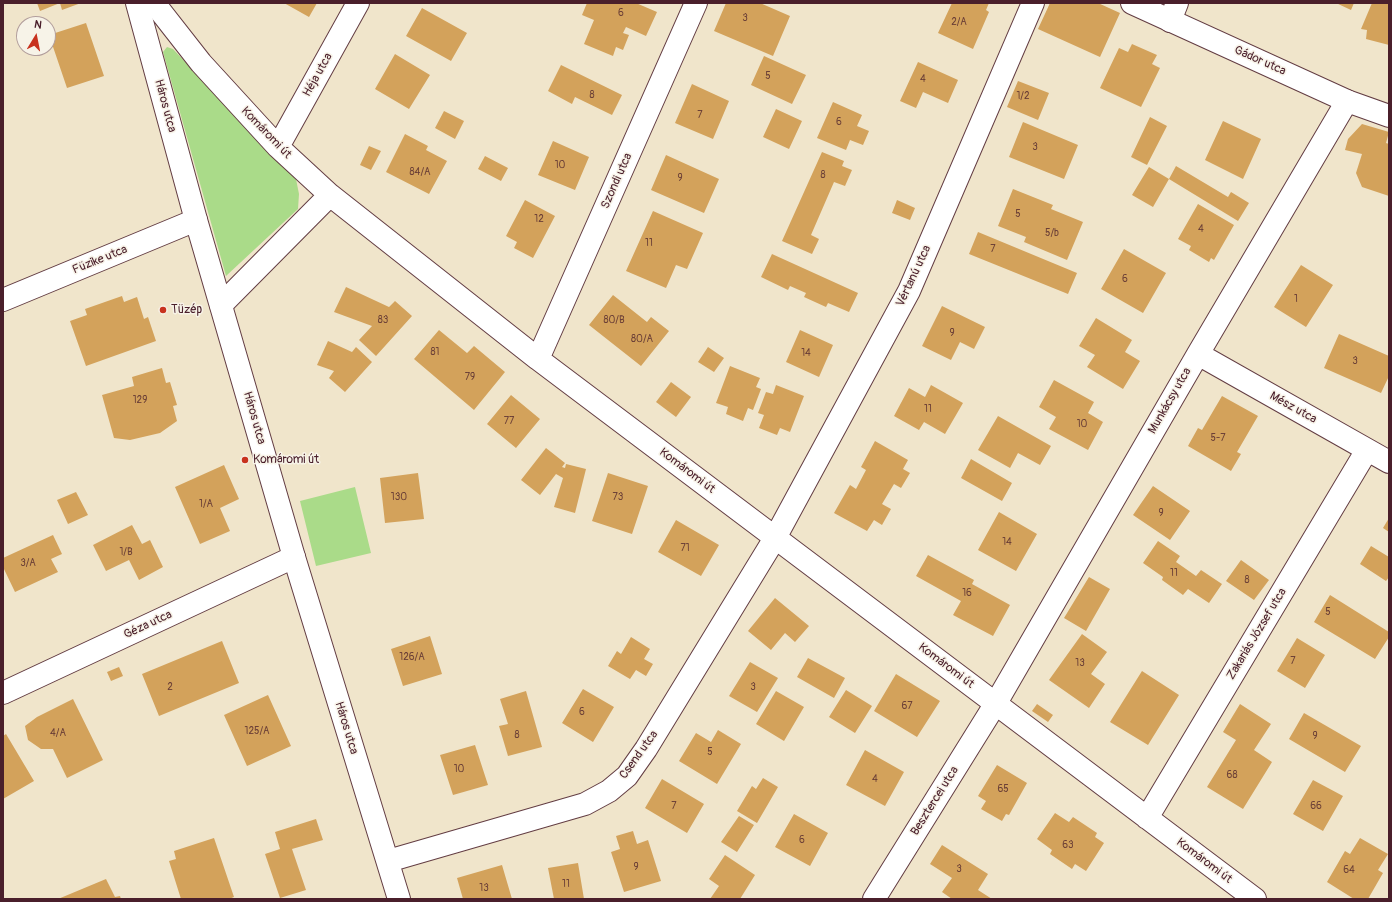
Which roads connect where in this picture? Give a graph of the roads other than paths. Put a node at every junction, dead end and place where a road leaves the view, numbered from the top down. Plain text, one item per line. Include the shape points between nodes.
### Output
1 (137, 3) edge
2 (154, 3) edge
3 (358, 3) edge
4 (696, 3) edge
5 (1033, 3) edge
6 (1132, 3) edge
7 (1173, 12) edge
8 (1348, 101) junction
9 (1389, 116) edge
10 (278, 147) junction
11 (330, 195) junction
12 (196, 220) junction
13 (3, 300) edge
14 (221, 305) junction
15 (1198, 354) junction
16 (538, 359) junction
17 (1367, 450) junction
18 (1389, 462) edge
19 (774, 538) junction
20 (294, 557) junction
21 (3, 693) edge
22 (996, 703) junction
23 (1147, 818) junction
24 (388, 861) junction
25 (399, 899) edge
26 (874, 899) edge
27 (1255, 899) edge

1 - 12 street, Háros utca
2 - 10 street, Komáromi út via 201,63
3 - 10 street, Héja utca
4 - 16 street, Szondi utca
5 - 19 street, Vértanú utca via 909,291
6 - 7 street, Gádor utca
7 - 8 street, Gádor utca
8 - 9 street, Gádor utca
8 - 15 street, Munkácsy utca
10 - 11 street, Komáromi út
11 - 14 street
11 - 16 street, Komáromi út
12 - 13 street, Füzike utca
12 - 14 street, Háros utca
14 - 20 street, Háros utca
15 - 17 street, Mész utca
15 - 22 street, Munkácsy utca
16 - 19 street, Komáromi út
17 - 18 street, Mész utca
17 - 23 street, Zakariás József utca
19 - 22 street, Komáromi út
19 - 24 street, Csend utca via 627,776 609,791 585,804
20 - 21 street, Géza utca
20 - 24 street, Háros utca
22 - 23 street, Komáromi út
22 - 26 street, Besztercei utca
23 - 27 street, Komáromi út
24 - 25 street, Háros utca

